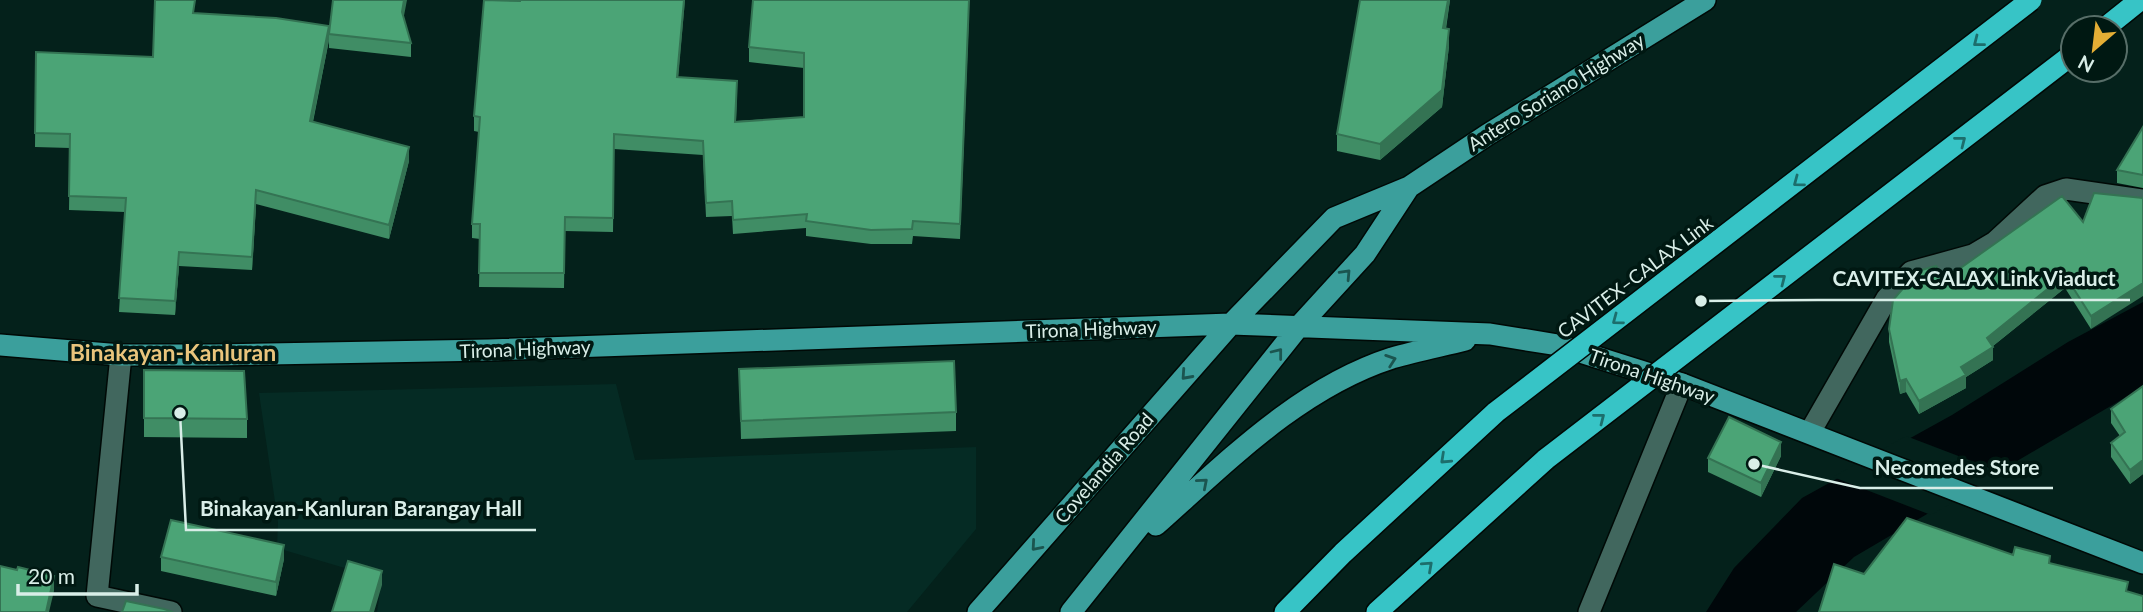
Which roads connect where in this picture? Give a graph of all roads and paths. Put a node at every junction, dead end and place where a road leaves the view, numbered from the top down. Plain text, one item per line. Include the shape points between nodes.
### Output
1 (1705, 0) edge
2 (2031, 0) edge
3 (2140, 0) edge
4 (2122, 14) edge
5 (2059, 65) edge
6 (1409, 187) junction
7 (2143, 200) edge
8 (1231, 324) junction
9 (1300, 325) junction
10 (1490, 334) junction
11 (0, 345) edge
12 (121, 355) junction
13 (1682, 384) junction
14 (1818, 435) junction
15 (1115, 561) junction
16 (2143, 563) edge
17 (171, 612) edge
18 (978, 612) edge
19 (1071, 612) edge
20 (1285, 612) edge
21 (1377, 612) edge
22 (1589, 612) edge

1 - 6 main road, Antero Soriano Highway
2 -> 20 highway, CAVITEX–CALAX Link, bridge via 1496,412
3 - 4 highway
21 -> 5 highway, bridge via 1546,459
6 - 8 main road, Antero Soriano Highway via 1334,218
9 -> 6 main road, Antero Soriano Highway via 1365,254
7 - 14 street via 2066,189 2045,196 1995,242 1973,255 1911,272 1887,298
8 - 9 main road, Tirona Highway
8 - 12 main road, Tirona Highway via 489,350
8 -> 18 main road, Covelandia Road
9 - 10 main road, Tirona Highway
15 -> 9 main road
10 - 13 main road, Tirona Highway via 1559,345
15 -> 10 main road via 1254,438 1308,398 1391,359
11 - 12 main road, Tirona Highway
12 - 17 street via 97,596
13 - 14 main road, Tirona Highway
13 - 22 street
14 - 16 main road, Tirona Highway
15 - 19 main road

